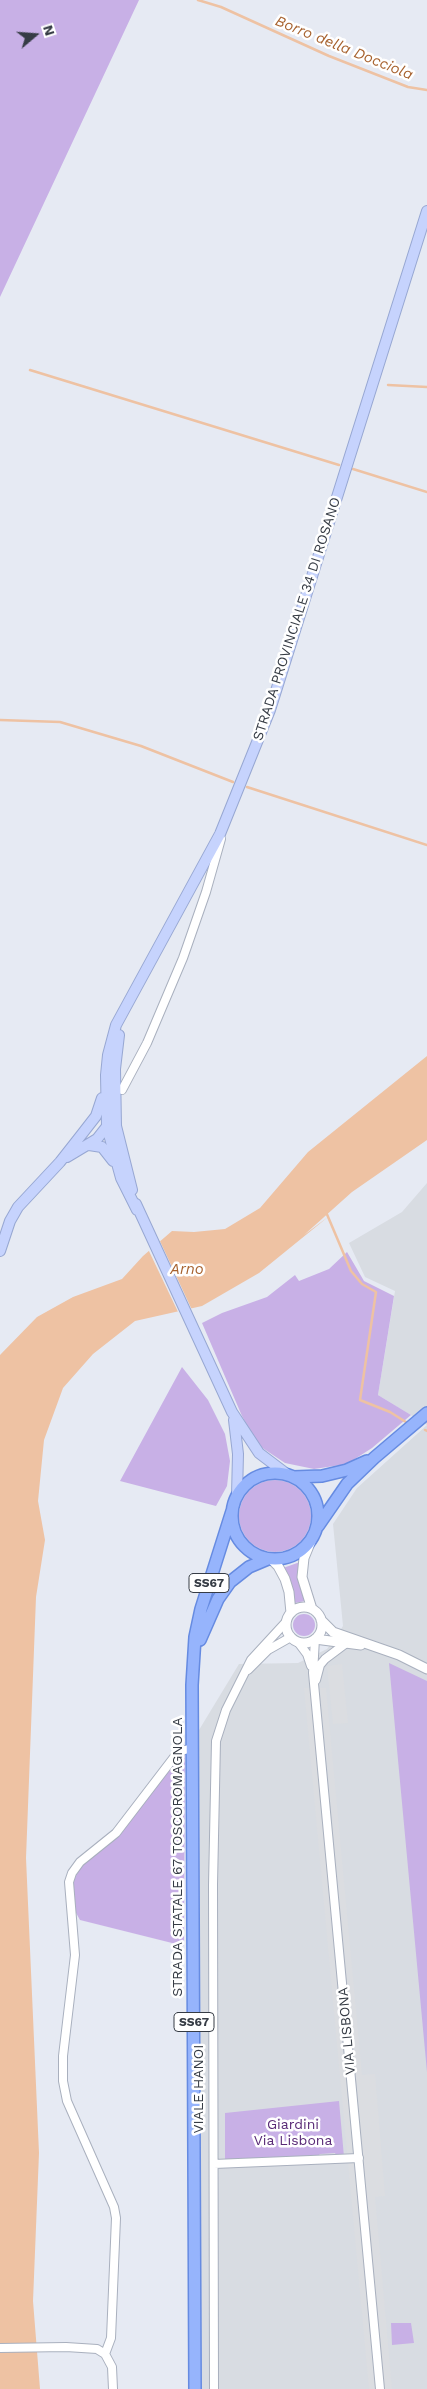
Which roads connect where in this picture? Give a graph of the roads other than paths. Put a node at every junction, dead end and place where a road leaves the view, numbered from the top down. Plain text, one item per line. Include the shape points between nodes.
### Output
1 (427, 211) edge
2 (228, 813) junction
3 (124, 1009) junction
4 (106, 1075) junction
5 (122, 1090) dead end
6 (114, 1101) junction
7 (107, 1127) junction
8 (82, 1134) junction
9 (89, 1145) junction
10 (120, 1146) junction
11 (60, 1162) junction
12 (121, 1178) junction
13 (137, 1211) junction
14 (0, 1251) edge
15 (232, 1412) junction
16 (427, 1413) edge
17 (374, 1458) junction
18 (290, 1476) junction
19 (237, 1495) junction
20 (232, 1511) junction
21 (313, 1536) junction
22 (269, 1559) junction
23 (312, 1609) junction
24 (290, 1613) junction
25 (321, 1620) junction
26 (286, 1622) junction
27 (295, 1639) junction
28 (315, 1639) junction
29 (345, 1644) junction
30 (369, 1646) junction
31 (194, 1655) junction
32 (427, 1669) edge
33 (313, 1673) junction
34 (244, 1675) junction
35 (314, 1684) junction
36 (192, 1748) junction
37 (358, 2158) junction
38 (214, 2164) junction
39 (0, 2348) edge
40 (105, 2354) junction
41 (113, 2389) edge
42 (195, 2389) edge
43 (214, 2389) edge
44 (380, 2389) edge

1 - 2 main road, STRADA PROVINCIALE 34 DI ROSANO via 270,710
2 - 3 main road, STRADA PROVINCIALE 34 DI ROSANO via 220,834
2 - 5 street via 183,958 147,1043
3 - 4 main road, STRADA PROVINCIALE 34 DI ROSANO via 114,1030
3 - 6 main road, STRADA PROVINCIALE 34 DI ROSANO via 116,1051
4 - 7 main road, STRADA PROVINCIALE 34 DI ROSANO
4 - 8 main road via 100,1106
6 - 7 main road
6 - 10 main road, STRADA PROVINCIALE 34 DI ROSANO
7 - 8 main road via 95,1126
7 - 9 main road
7 - 10 main road
7 - 12 main road, STRADA PROVINCIALE 34 DI ROSANO
8 - 11 main road
9 - 11 main road
9 - 12 main road via 102,1147
10 - 13 main road, STRADA PROVINCIALE 34 DI ROSANO
11 - 14 main road via 18,1206
12 - 13 main road, STRADA PROVINCIALE 34 DI ROSANO
13 - 15 main road, STRADA PROVINCIALE 34 DI ROSANO
15 - 18 main road, STRADA PROVINCIALE 34 DI ROSANO via 259,1454
15 - 19 main road, STRADA PROVINCIALE 34 DI ROSANO via 238,1454
16 - 17 main road, VIALE HANOI
17 - 18 main road, VIALE HANOI via 322,1476
17 - 21 main road, VIALE HANOI via 347,1484
18 - 19 main road, VIALE HANOI via 276,1473 253,1478
18 - 21 main road, VIALE HANOI via 304,1484 315,1500 318,1520
19 - 20 main road, VIALE HANOI
20 - 22 main road, VIALE HANOI via 232,1525 245,1548
20 - 31 main road, STRADA STATALE 67 TOSCOROMAGNOLA / SS67 via 201,1608
21 - 22 main road, VIALE HANOI via 293,1556
21 - 23 street, VIALE HANOI via 304,1558 302,1577
22 - 24 street, VIALE HANOI via 278,1566 287,1585
22 - 31 main road, STRADA STATALE 67 TOSCOROMAGNOLA / SS67 via 249,1567 230,1582 207,1621
23 - 24 street via 301,1607
23 - 25 street, VIALE HANOI
24 - 26 street, VIALE HANOI
25 - 28 street via 321,1629
25 - 30 street, VIALE HANOI via 333,1632
26 - 27 street
26 - 34 street, VIALE HANOI via 258,1651
27 - 28 street, VIALE HANOI via 310,1642
27 - 33 street, VIA LISBONA via 307,1654
27 - 34 street, VIALE HANOI via 268,1650
28 - 29 street, VIALE HANOI
28 - 33 street, VIA LISBONA
29 - 30 street, VIALE HANOI
29 - 35 street via 320,1665
30 - 32 street via 399,1655
31 - 36 main road, STRADA STATALE 67 TOSCOROMAGNOLA / SS67
33 - 35 street, VIA LISBONA
34 - 38 street, VIALE HANOI via 226,1710 216,1741
35 - 37 street, VIA LISBONA
36 - 40 street via 178,1752 116,1834 80,1862 69,1882 76,1955 63,2056 64,2081 67,2101 116,2218 111,2338
36 - 42 main road, STRADA STATALE 67 TOSCOROMAGNOLA / SS67
37 - 38 street
37 - 44 street, VIA LISBONA
38 - 43 street, VIALE HANOI
39 - 40 street via 66,2346 92,2348
40 - 41 street via 112,2367

